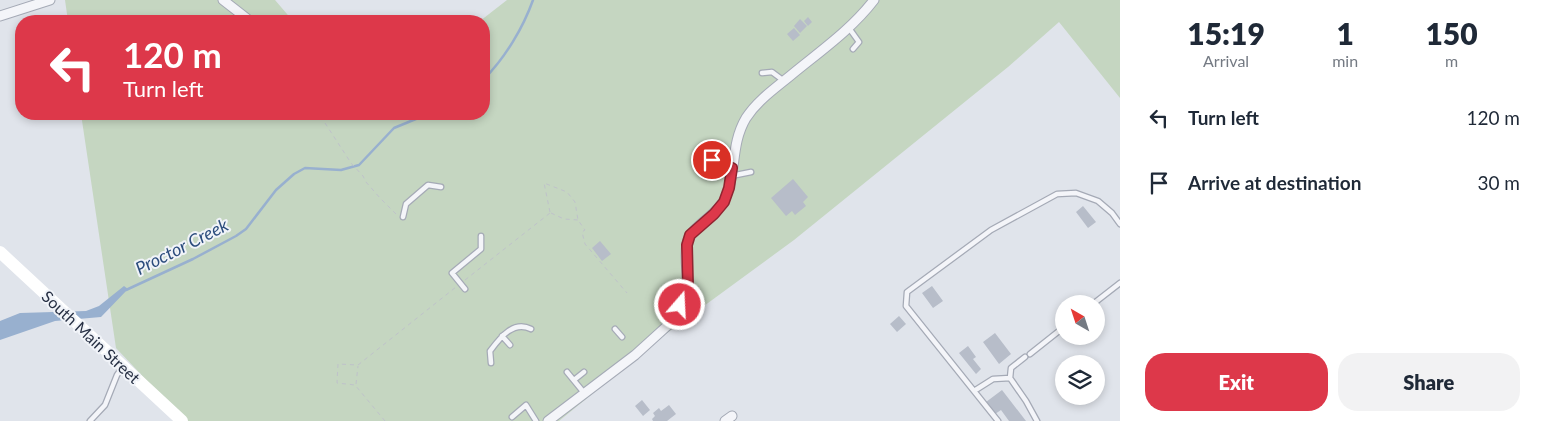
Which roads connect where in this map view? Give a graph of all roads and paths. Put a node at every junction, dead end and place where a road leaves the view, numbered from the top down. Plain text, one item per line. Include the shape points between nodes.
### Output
1 (50, 0) edge
2 (223, 0) edge
3 (874, 0) edge
4 (242, 15) edge
5 (0, 16) edge
6 (849, 28) junction
7 (854, 49) dead end
8 (762, 73) dead end
9 (784, 81) junction
10 (325, 123) dead end
11 (712, 160) dead end
12 (732, 172) junction
13 (751, 172) dead end
14 (441, 188) dead end
15 (550, 213) junction
16 (402, 217) joint
17 (578, 220) junction
18 (1120, 224) edge
19 (481, 236) dead end
20 (0, 252) edge
21 (1120, 283) edge
22 (460, 284) junction
23 (465, 289) dead end
24 (672, 291) dead end
25 (627, 293) dead end
26 (686, 293) junction
27 (1105, 295) edge
28 (531, 329) dead end
29 (615, 330) dead end
30 (1055, 334) edge
31 (502, 336) junction
32 (622, 337) dead end
33 (510, 345) dead end
34 (491, 362) dead end
35 (358, 364) junction
36 (122, 367) junction
37 (567, 372) dead end
38 (584, 372) dead end
39 (1010, 378) junction
40 (574, 380) junction
41 (355, 385) junction
42 (974, 391) junction
43 (585, 394) junction
44 (512, 417) dead end
45 (90, 421) edge
46 (182, 421) edge
47 (385, 421) edge
48 (536, 421) edge
49 (548, 421) edge
50 (998, 421) edge
51 (1037, 421) edge

1 - 5 street
2 - 4 street
3 - 6 street
6 - 7 lane via 858,42
6 - 9 street
8 - 9 lane via 772,72
9 - 12 street via 746,118 737,140
10 - 16 path via 370,187
11 - 12 lane
12 - 13 lane
12 - 26 street via 727,195 719,209 690,235
14 - 16 lane via 428,185 406,204
15 - 17 path
15 - 17 path via 544,183 567,192 576,202
15 - 22 path
17 - 25 path via 585,230 582,232 585,244
18 - 42 lane via 1098,201 1076,192 1057,194 991,230 912,287 906,306
19 - 22 lane via 481,249 452,273
20 - 36 main road, South Main Street
21 - 27 lane
22 - 23 lane
22 - 35 path
24 - 26 lane
26 - 43 street via 667,326
28 - 31 lane via 524,326 510,329
29 - 32 lane
30 - 39 lane via 1011,368
31 - 33 lane
31 - 34 lane via 490,351
35 - 41 path
35 - 41 path via 338,364 337,383
36 - 45 lane via 105,405
36 - 46 main road, South Main Street
37 - 40 lane
38 - 40 lane
39 - 42 lane via 993,379
39 - 51 lane
40 - 43 lane
41 - 47 path
42 - 50 lane
43 - 49 street
44 - 48 lane via 526,406

